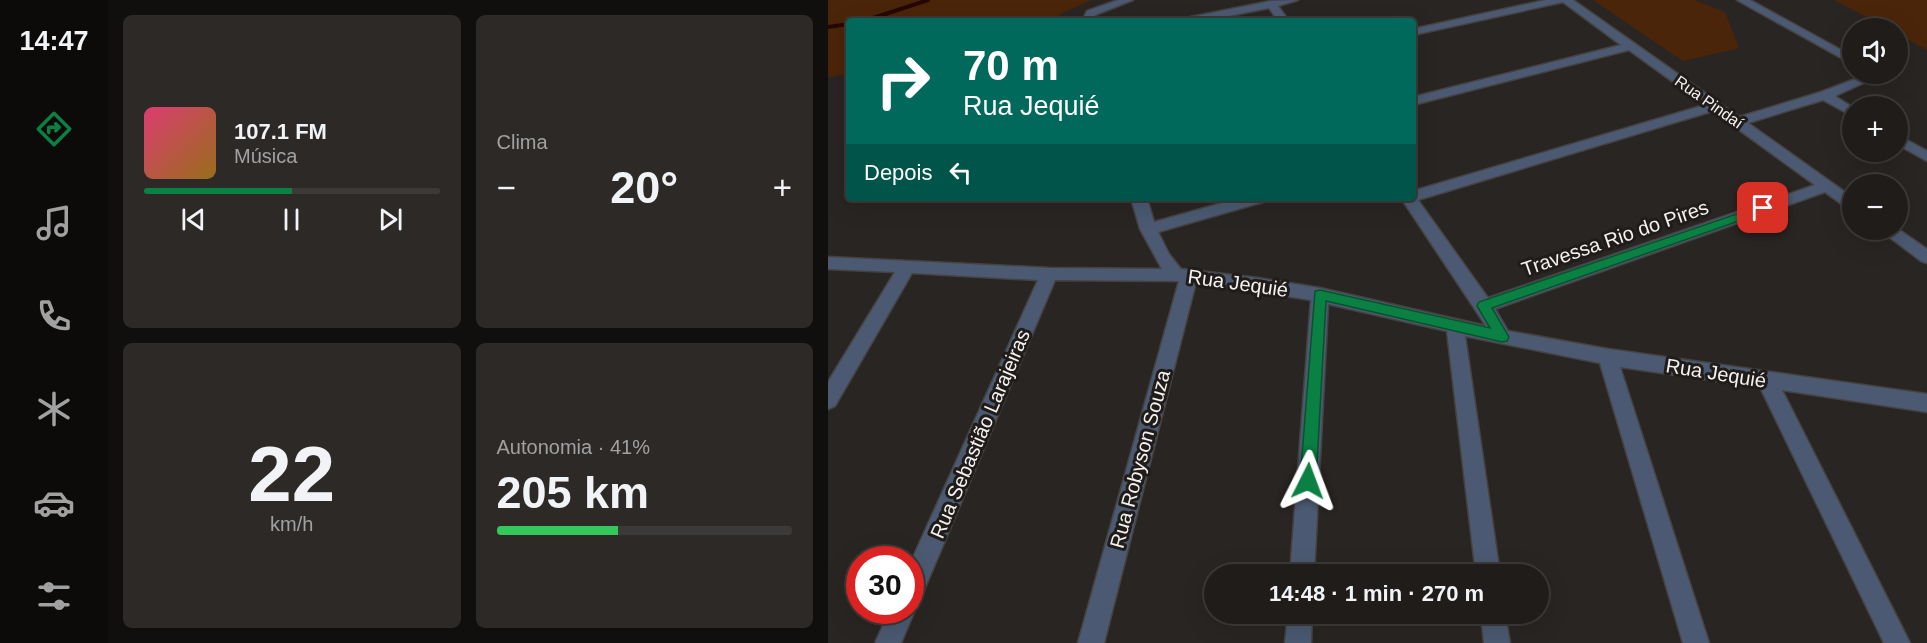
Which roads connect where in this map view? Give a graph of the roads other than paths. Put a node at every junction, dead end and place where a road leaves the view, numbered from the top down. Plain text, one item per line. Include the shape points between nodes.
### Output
1 (1128, 0) edge
2 (1293, 0) edge
3 (1560, 0) edge
4 (1566, 0) edge
5 (1742, 0) edge
6 (1271, 4) junction
7 (1089, 17) edge
8 (1201, 18) edge
9 (1282, 18) edge
10 (1416, 31) edge
11 (1631, 46) junction
12 (1842, 55) edge
13 (1853, 84) edge
14 (1825, 95) junction
15 (1416, 100) edge
16 (1716, 106) junction
17 (1842, 106) edge
18 (1738, 122) junction
19 (1908, 145) edge
20 (1927, 157) edge
21 (1827, 186) junction
22 (1416, 196) edge
23 (1842, 197) edge
24 (1140, 201) edge
25 (1238, 201) edge
26 (1414, 201) edge
27 (1148, 229) junction
28 (1902, 240) edge
29 (1927, 257) edge
30 (828, 263) edge
31 (908, 266) junction
32 (1049, 274) junction
33 (1183, 275) junction
34 (1320, 295) junction
35 (1484, 306) junction
36 (1455, 326) junction
37 (1502, 337) junction
38 (1608, 357) junction
39 (1767, 381) junction
40 (828, 400) edge
41 (1927, 403) edge
42 (924, 561) edge
43 (1303, 564) edge
44 (1487, 564) edge
45 (897, 624) edge
46 (1299, 624) edge
47 (1494, 624) edge
48 (888, 643) edge
49 (1091, 643) edge
50 (1298, 643) edge
51 (1497, 643) edge
52 (1696, 643) edge
53 (1897, 643) edge

1 - 7 street
2 - 6 street
3 - 10 street
4 - 11 street, Rua Pindaí
5 - 12 street
6 - 8 street
6 - 9 street
11 - 15 street
11 - 16 street, Rua Pindaí
13 - 14 street
14 - 17 street
14 - 18 street
16 - 18 street, Rua Pindaí
16 - 22 street
18 - 21 street, Rua Pindaí
19 - 20 street
21 - 23 street, Rua Pindaí
21 - 35 street, Travessa Rio do Pires
24 - 27 street
25 - 27 street
26 - 35 street
27 - 33 street via 1160,256
28 - 29 street
30 - 31 street, Rua Jequié
31 - 32 street, Rua Jequié
31 - 40 street
32 - 33 street, Rua Jequié
32 - 42 street, Rua Sebastião Larajeiras
33 - 34 street, Rua Jequié
33 - 49 street, Rua Robyson Souza
34 - 36 street, Rua Jequié
34 - 43 street
35 - 37 street
36 - 37 street, Rua Jequié
36 - 44 street
37 - 38 street, Rua Jequié
38 - 39 street, Rua Jequié
38 - 52 street
39 - 41 street, Rua Jequié
39 - 53 street
45 - 48 street
46 - 50 street
47 - 51 street

